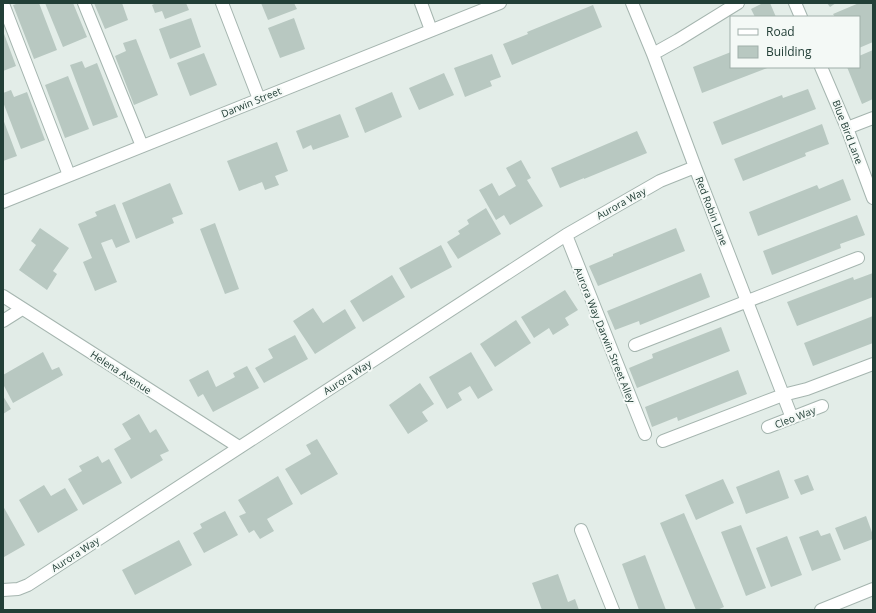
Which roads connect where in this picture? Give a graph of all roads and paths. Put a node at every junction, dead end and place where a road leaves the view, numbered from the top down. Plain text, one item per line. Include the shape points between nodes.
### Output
1 (84, 3) edge
2 (222, 3) edge
3 (421, 3) edge
4 (500, 3) edge
5 (632, 3) edge
6 (738, 3) edge
7 (795, 3) edge
8 (3, 4) edge
9 (801, 16) edge
10 (431, 30) junction
11 (653, 54) junction
12 (821, 68) edge
13 (259, 99) junction
14 (873, 118) edge
15 (847, 128) junction
16 (142, 146) junction
17 (695, 167) junction
18 (69, 175) junction
19 (873, 198) edge
20 (3, 202) edge
21 (566, 235) junction
22 (858, 258) dead end
23 (3, 296) edge
24 (747, 302) junction
25 (22, 309) junction
26 (3, 321) edge
27 (635, 345) dead end
28 (873, 364) edge
29 (783, 395) junction
30 (822, 406) dead end
31 (792, 418) junction
32 (768, 427) dead end
33 (645, 434) dead end
34 (663, 441) dead end
35 (238, 447) junction
36 (581, 530) dead end
37 (873, 589) edge
38 (3, 590) edge
39 (613, 610) edge
40 (821, 610) edge

1 - 16 street
2 - 13 street
3 - 10 street
4 - 10 street, Darwin Street
5 - 11 street, Red Robin Lane
6 - 11 street
7 - 9 street
8 - 18 street
10 - 13 street, Darwin Street
11 - 17 street, Red Robin Lane
12 - 15 street, Blue Bird Lane
13 - 16 street, Darwin Street
14 - 15 street
15 - 19 street, Blue Bird Lane
16 - 18 street, Darwin Street
17 - 21 street, Aurora Way via 660,182
17 - 24 street, Red Robin Lane
18 - 20 street, Darwin Street
21 - 33 street, Aurora Way Darwin Street Alley
21 - 35 street, Aurora Way
22 - 24 street
23 - 25 street, Helena Avenue
24 - 27 street
24 - 29 street, Red Robin Lane
25 - 26 street
25 - 35 street, Helena Avenue
28 - 29 street
29 - 31 street, Red Robin Lane
29 - 34 street
30 - 31 street, Cleo Way
31 - 32 street, Cleo Way
35 - 38 street, Aurora Way via 28,585
36 - 39 street
37 - 40 street

